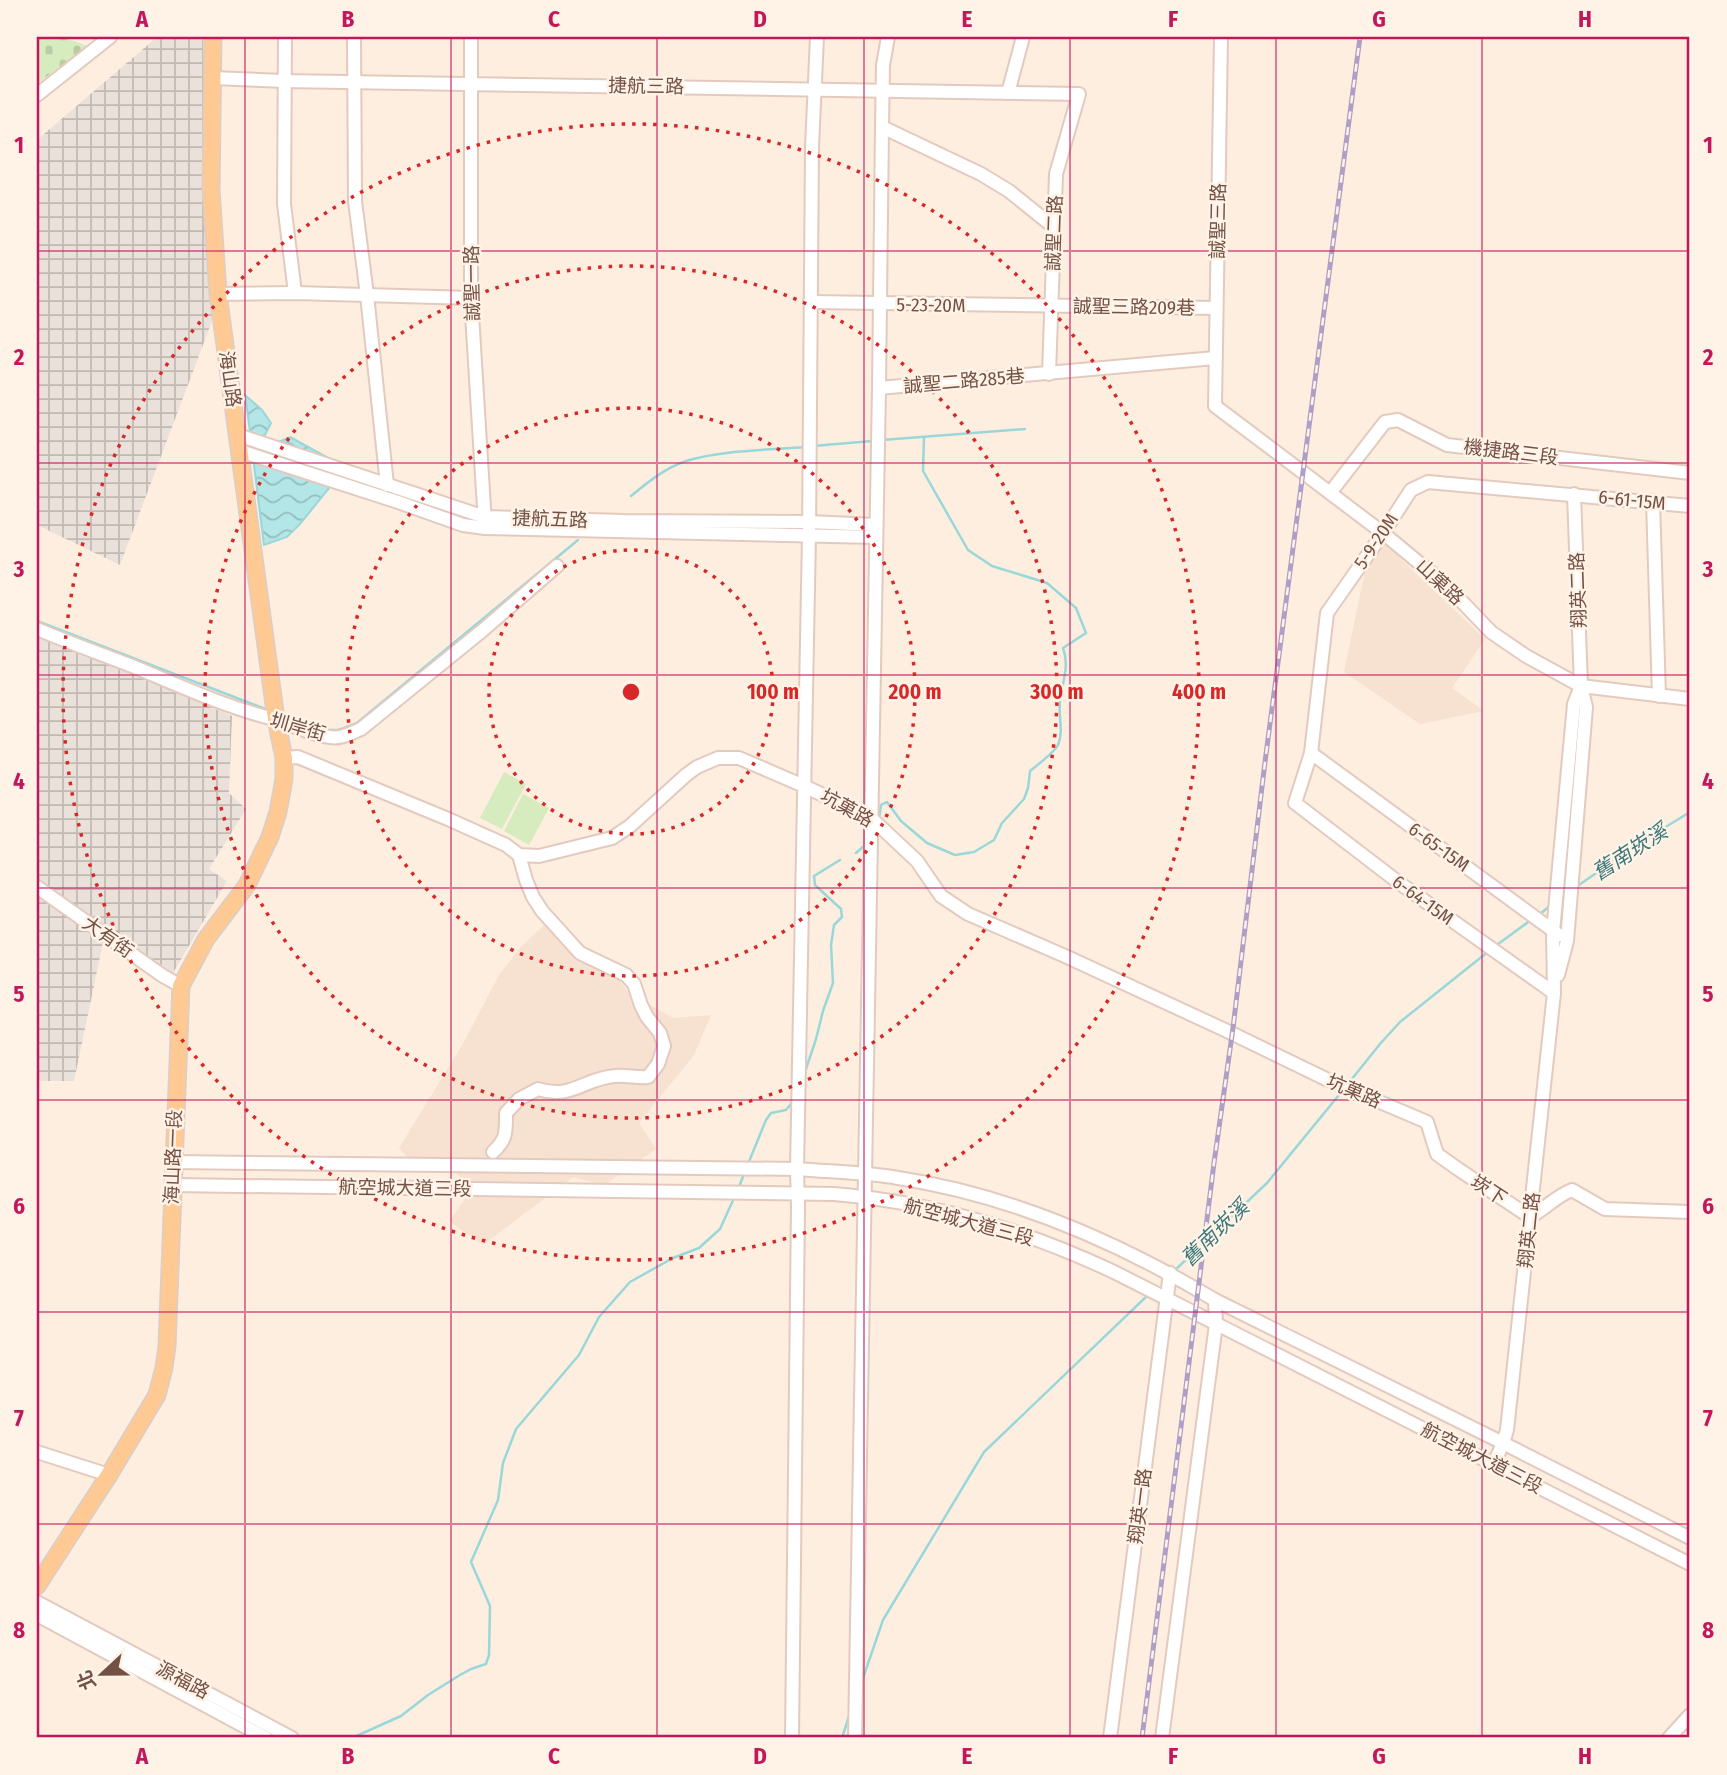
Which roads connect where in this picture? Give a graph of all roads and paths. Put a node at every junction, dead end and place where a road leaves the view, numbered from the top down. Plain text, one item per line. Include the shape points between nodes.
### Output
1 (110, 37) edge
2 (214, 37) edge
3 (285, 37) edge
4 (354, 37) edge
5 (471, 37) edge
6 (817, 37) edge
7 (888, 37) edge
8 (1023, 37) edge
9 (1221, 37) edge
10 (213, 78) junction
11 (284, 81) junction
12 (353, 82) junction
13 (470, 83) junction
14 (814, 89) junction
15 (883, 90) junction
16 (1008, 93) junction
17 (1079, 94) joint
18 (37, 95) edge
19 (882, 127) junction
20 (1055, 228) junction
21 (218, 293) junction
22 (295, 293) junction
23 (367, 295) junction
24 (471, 298) junction
25 (810, 302) junction
26 (879, 304) junction
27 (1052, 307) junction
28 (1216, 308) junction
29 (1215, 358) junction
30 (1049, 374) junction
31 (879, 388) junction
32 (1215, 406) joint
33 (239, 443) junction
34 (1690, 473) edge
35 (387, 485) junction
36 (1330, 493) junction
37 (1574, 494) junction
38 (1653, 501) junction
39 (1690, 506) edge
40 (485, 523) junction
41 (809, 528) junction
42 (876, 531) junction
43 (1383, 533) junction
44 (557, 566) dead end
45 (37, 629) edge
46 (1581, 686) junction
47 (1659, 695) junction
48 (1690, 699) edge
49 (276, 719) junction
50 (1311, 753) junction
51 (284, 758) junction
52 (804, 786) junction
53 (1295, 803) joint
54 (871, 818) junction
55 (519, 855) junction
56 (37, 887) edge
57 (1553, 932) junction
58 (1567, 940) junction
59 (181, 986) junction
60 (1554, 993) junction
61 (1427, 1122) joint
62 (493, 1152) dead end
63 (173, 1162) junction
64 (797, 1169) junction
65 (866, 1174) junction
66 (172, 1185) junction
67 (797, 1194) junction
68 (865, 1197) junction
69 (1690, 1212) edge
70 (1530, 1217) junction
71 (1170, 1273) junction
72 (1167, 1299) junction
73 (1215, 1300) junction
74 (1216, 1324) junction
75 (1503, 1443) junction
76 (37, 1452) edge
77 (1494, 1464) junction
78 (109, 1475) junction
79 (1690, 1538) edge
80 (1690, 1564) edge
81 (37, 1586) edge
82 (37, 1602) edge
83 (37, 1615) edge
84 (1690, 1716) edge
85 (266, 1738) edge
86 (292, 1738) edge
87 (792, 1738) edge
88 (855, 1738) edge
89 (1110, 1738) edge
90 (1161, 1738) edge
91 (1669, 1738) edge

1 - 18 street
2 - 10 main road, 海山路
3 - 11 street
4 - 12 street
5 - 13 street, 誠聖一路
6 - 14 street
7 - 15 street
8 - 16 street
9 - 28 street, 誠聖三路
10 - 11 street, 捷航三路
10 - 21 main road, 海山路 via 211,189
11 - 12 street, 捷航三路
11 - 22 street via 284,204
12 - 13 street, 捷航三路
12 - 23 street via 355,201
13 - 14 street, 捷航三路
13 - 24 street, 誠聖一路
14 - 15 street, 捷航三路
14 - 25 street
15 - 16 street, 捷航三路
15 - 19 street
16 - 17 street, 捷航三路
17 - 20 street, 誠聖二路 via 1056,174
19 - 20 street via 981,174
19 - 26 street
20 - 27 street, 誠聖二路
21 - 22 street
21 - 33 main road, 海山路
22 - 23 street
23 - 24 street
23 - 35 street
24 - 40 street, 誠聖一路
25 - 26 street, 5-23-20M
25 - 41 street
26 - 27 street, 5-23-20M
26 - 31 street
27 - 28 street, 誠聖三路209巷
27 - 30 street, 誠聖二路
28 - 29 street, 誠聖三路
29 - 30 street, 誠聖二路285巷
29 - 32 street, 誠聖三路
30 - 31 street, 誠聖二路285巷
31 - 42 street
32 - 36 street, 山菓路
33 - 35 street, 捷航五路
33 - 40 street, 捷航五路 via 464,525
33 - 49 main road, 海山路
34 - 36 street, 機捷路三段 via 1447,445 1398,419 1385,422
35 - 40 street, 捷航五路
36 - 43 street, 山菓路
37 - 38 street, 6-61-15M
37 - 43 street, 5-9-20M via 1428,482 1411,490
37 - 46 street, 翔英二路
38 - 39 street, 6-61-15M
38 - 47 street
40 - 41 street, 捷航五路 via 624,521
41 - 42 street, 捷航五路
41 - 52 street
42 - 54 street
43 - 46 street, 山菓路 via 1447,586 1491,632
43 - 50 street, 5-9-20M via 1327,613
44 - 49 street, 圳岸街 via 361,729 330,737
45 - 49 street, 圳岸街 via 238,709
46 - 47 street, 山菓路
46 - 57 street, 翔英二路 via 1574,704
46 - 58 street, 翔英二路 via 1586,707
47 - 48 street, 山菓路
49 - 51 main road, 海山路一段
50 - 53 street, 5-9-20M
50 - 57 street, 6-65-15M
51 - 55 street via 298,757 506,845
51 - 59 main road, 海山路一段 via 284,779 270,836 247,885 206,939
52 - 54 street, 坑菓路
52 - 55 street, 坑菓路 via 738,758 718,758 686,775 612,838 539,856
52 - 64 street
53 - 60 street, 6-64-15M
54 - 61 street, 坑菓路 via 917,861 941,896 968,914
54 - 65 street
55 - 62 street via 542,911 580,953 626,975 664,1046 649,1077 615,1076 563,1092 538,1089 519,1099 506,1114 502,1143
56 - 59 street, 大有街
57 - 58 street, 6-65-15M
57 - 60 street, 翔英二路
58 - 60 street, 翔英二路
59 - 63 main road, 海山路一段
60 - 70 street, 翔英二路
61 - 70 street, 崁下 via 1437,1154
63 - 64 street, 航空城大道三段
63 - 66 main road, 海山路一段
64 - 65 street, 航空城大道三段
64 - 67 street
65 - 68 street
65 - 71 street, 航空城大道三段 via 953,1189 1012,1206
66 - 67 street, 航空城大道三段
66 - 78 main road, 海山路一段 via 164,1368 157,1395
67 - 68 street, 航空城大道三段
67 - 87 street
68 - 72 street, 航空城大道三段 via 948,1212 1067,1250
68 - 88 street
69 - 70 street via 1605,1209 1572,1190
70 - 75 street, 翔英二路
71 - 72 street, 翔英一路
71 - 73 street, 航空城大道三段
72 - 74 street, 航空城大道三段
72 - 89 street, 翔英一路
73 - 74 street
73 - 75 street, 航空城大道三段
74 - 77 street, 航空城大道三段
74 - 90 street
75 - 77 street, 翔英二路
75 - 79 street, 航空城大道三段
76 - 78 street
77 - 80 street, 航空城大道三段
78 - 81 main road, 海山路一段
82 - 86 street, 源福路
83 - 85 street, 源福路
84 - 91 street

